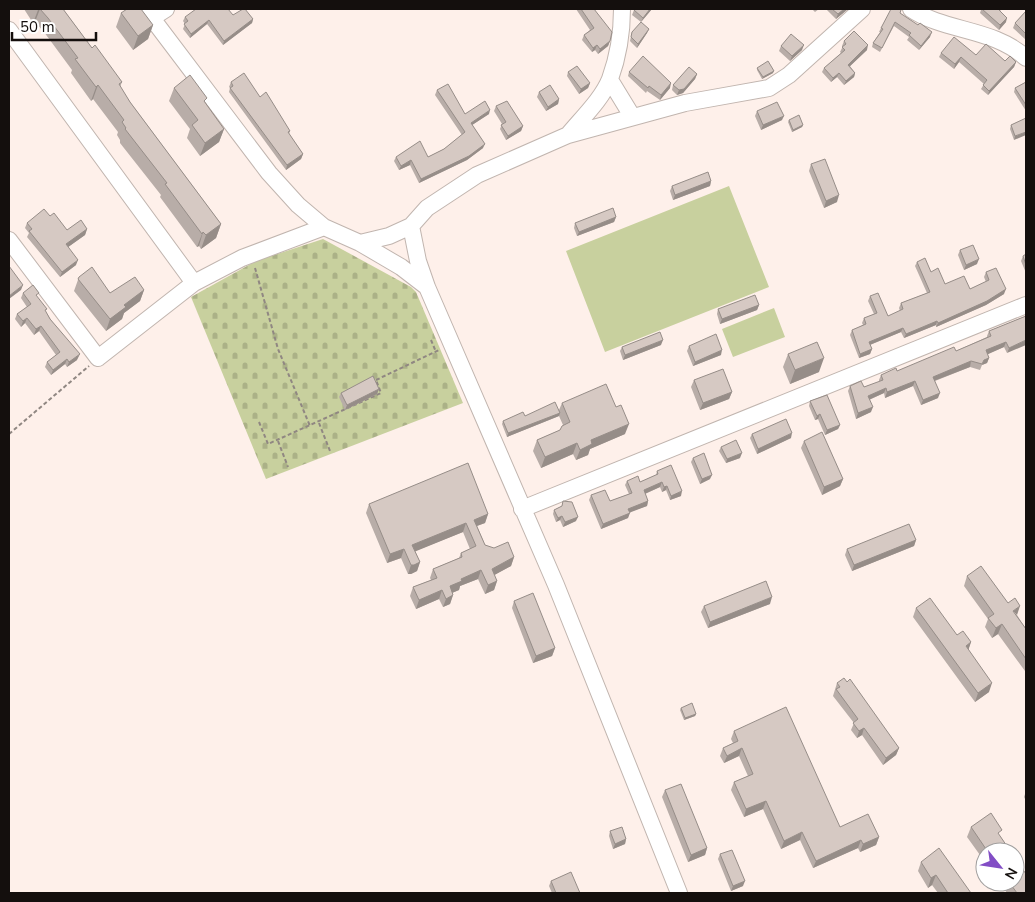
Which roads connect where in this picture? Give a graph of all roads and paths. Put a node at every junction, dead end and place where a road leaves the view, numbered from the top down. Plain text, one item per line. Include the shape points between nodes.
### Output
1 (622, 9) edge
2 (862, 9) edge
3 (911, 9) edge
4 (155, 12) edge
5 (935, 14) edge
6 (9, 30) edge
7 (1026, 58) edge
8 (610, 80) junction
9 (632, 116) junction
10 (568, 136) junction
11 (324, 226) junction
12 (411, 226) junction
13 (9, 240) edge
14 (360, 243) junction
15 (250, 255) junction
16 (194, 283) junction
17 (427, 286) junction
18 (1026, 305) edge
19 (432, 340) dead end
20 (453, 344) junction
21 (436, 352) junction
22 (98, 358) junction
23 (376, 380) junction
24 (372, 382) edge
25 (259, 422) dead end
26 (318, 422) junction
27 (310, 426) junction
28 (9, 434) edge
29 (278, 441) junction
30 (330, 451) dead end
31 (288, 467) dead end
32 (522, 509) junction
33 (679, 893) edge

1 - 8 street via 622,25
2 - 9 street via 789,76 769,88
3 - 5 street
4 - 11 street via 269,173 298,205
5 - 7 street via 982,33
6 - 16 street
8 - 9 street
8 - 10 street
9 - 10 street
10 - 12 street via 477,175 427,208
11 - 14 street
11 - 15 street
12 - 14 street via 389,236
12 - 17 street
13 - 22 street
14 - 17 street
15 - 16 street
15 - 27 path via 278,349
16 - 22 street
17 - 20 street
18 - 32 street
19 - 21 path
20 - 21 path
20 - 32 street via 498,433
21 - 23 path
22 - 28 path
23 - 24 path
23 - 26 path via 381,392
25 - 29 path via 268,444
26 - 27 path
26 - 30 path
27 - 29 path
29 - 31 path
32 - 33 street via 556,585

